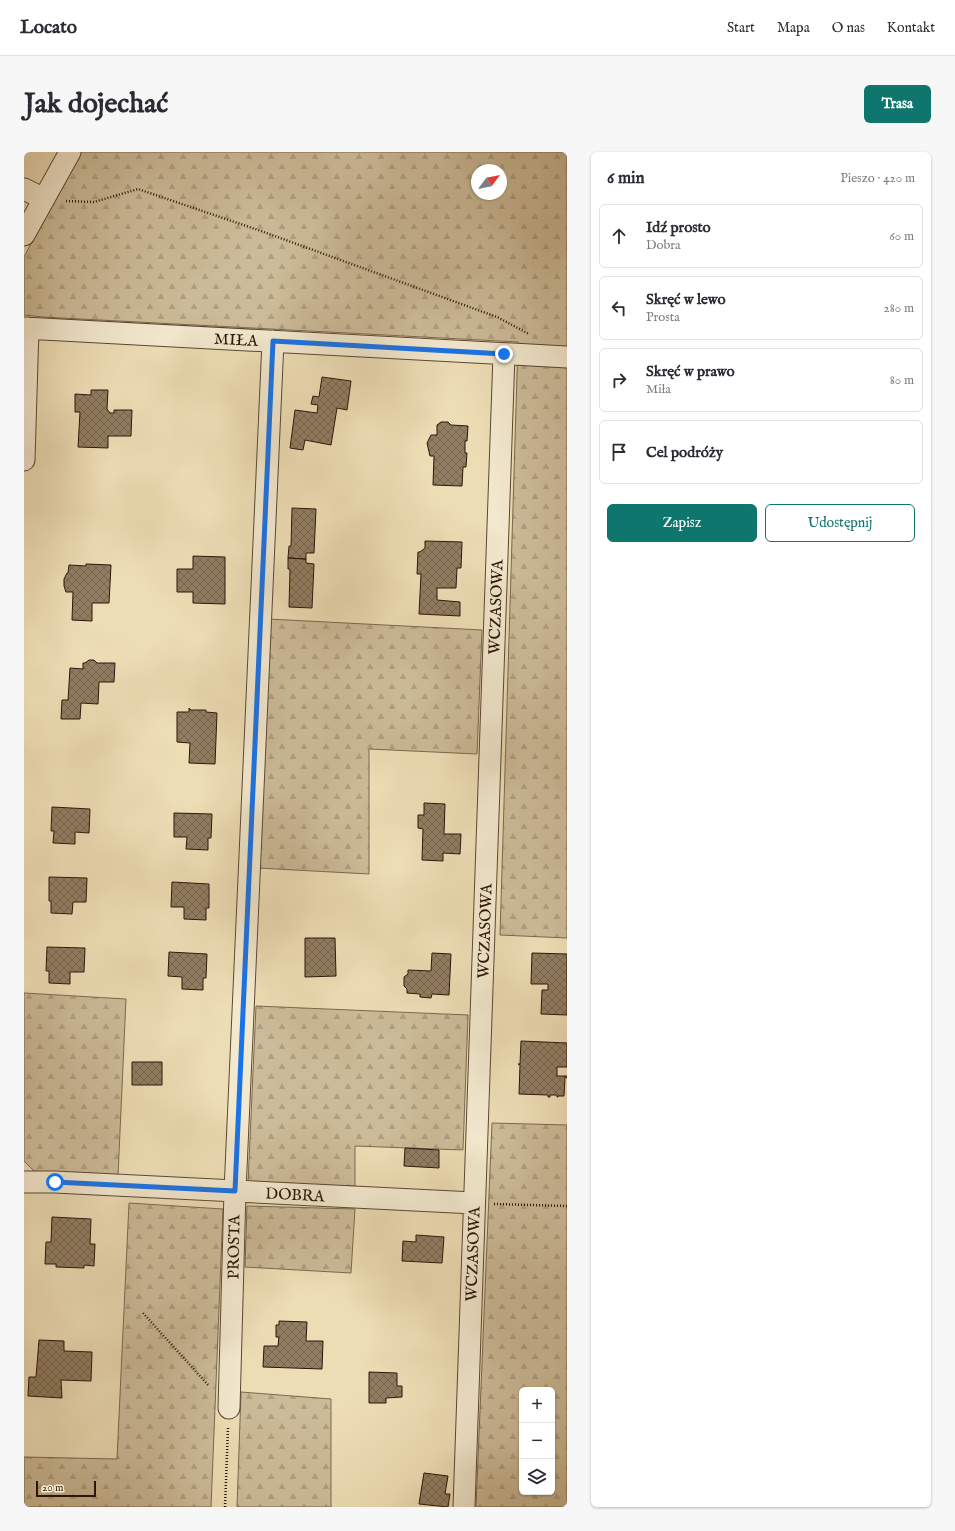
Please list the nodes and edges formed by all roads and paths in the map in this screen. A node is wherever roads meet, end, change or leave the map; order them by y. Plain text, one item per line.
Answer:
1 (70, 152) edge
2 (24, 189) edge
3 (44, 199) junction
4 (24, 235) edge
5 (26, 328) edge
6 (532, 336) dead end
7 (273, 341) junction
8 (504, 354) junction
9 (567, 357) edge
10 (24, 460) edge
11 (24, 1182) edge
12 (235, 1191) junction
13 (474, 1203) junction
14 (567, 1206) edge
15 (143, 1313) dead end
16 (229, 1408) junction
17 (225, 1507) edge
18 (464, 1507) edge

1 - 3 street
2 - 3 street
3 - 4 street
3 - 6 path
5 - 7 street, MIŁA
5 - 10 street
7 - 8 street, MIŁA
7 - 12 street, PROSTA
8 - 9 street, MIŁA
8 - 13 street, WCZASOWA
11 - 12 street, DOBRA
12 - 13 street, DOBRA
12 - 16 street, PROSTA
13 - 14 path
13 - 18 street, WCZASOWA
15 - 16 path
16 - 17 path

